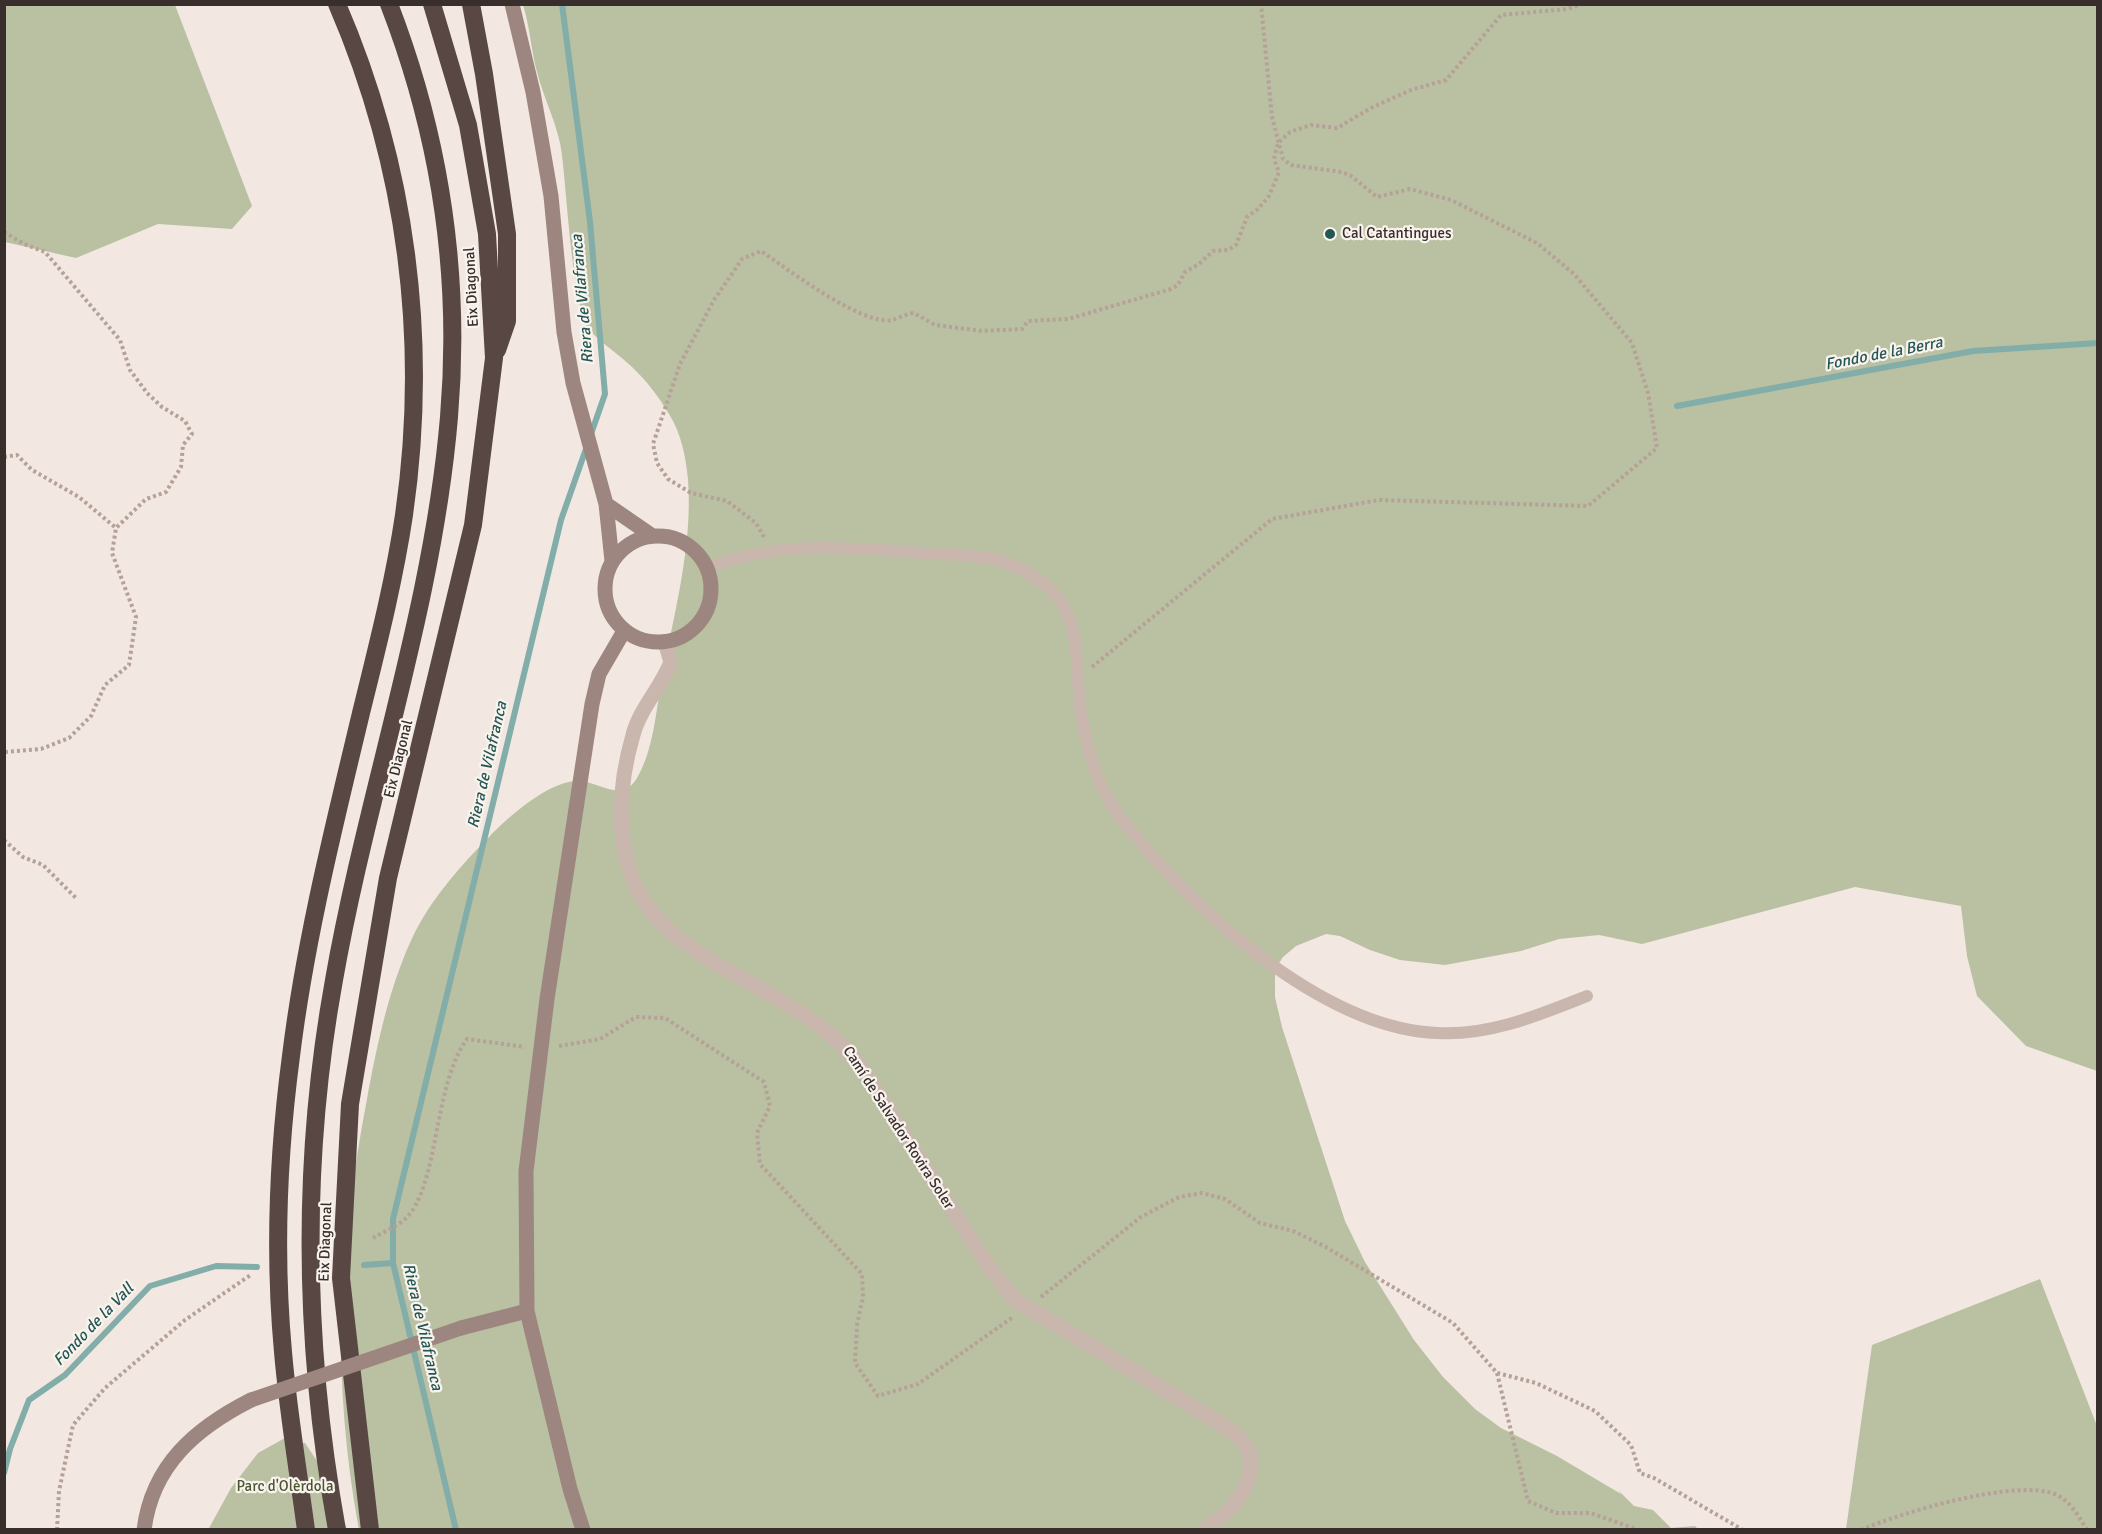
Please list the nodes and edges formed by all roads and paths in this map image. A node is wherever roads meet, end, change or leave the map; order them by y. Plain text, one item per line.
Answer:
1 (337, 4) edge
2 (389, 4) edge
3 (432, 4) edge
4 (471, 4) edge
5 (512, 4) edge
6 (1261, 4) edge
7 (1581, 4) edge
8 (1278, 143) junction
9 (4, 232) edge
10 (494, 358) junction
11 (4, 457) edge
12 (606, 504) junction
13 (116, 528) junction
14 (651, 536) junction
15 (764, 551) junction
16 (612, 561) junction
17 (708, 568) junction
18 (624, 631) junction
19 (665, 642) junction
20 (1078, 679) junction
21 (4, 752) edge
22 (4, 840) edge
23 (76, 898) dead end
24 (1587, 996) dead end
25 (541, 1049) junction
26 (374, 1238) dead end
27 (252, 1274) dead end
28 (1026, 1308) junction
29 (527, 1311) junction
30 (1497, 1373) junction
31 (57, 1530) edge
32 (144, 1530) edge
33 (306, 1530) edge
34 (337, 1530) edge
35 (370, 1530) edge
36 (583, 1530) edge
37 (1204, 1530) edge
38 (1639, 1530) edge
39 (1743, 1530) edge
40 (1861, 1530) edge
41 (2087, 1530) edge

1 - 33 highway
2 - 34 highway, Eix Diagonal
3 - 10 highway, Eix Diagonal
4 - 10 highway
5 - 12 street
6 - 8 path
7 - 8 path
8 - 15 path
8 - 20 path
9 - 13 path
10 - 35 highway, Eix Diagonal
11 - 13 path
12 - 14 street
12 - 16 street
13 - 21 path
14 - 16 street
14 - 17 street
15 - 17 lane
15 - 20 lane
16 - 18 street
17 - 19 street
18 - 19 street
18 - 25 street
19 - 28 street, Camí de Salvador Rovira Soler
20 - 24 lane
22 - 23 path
25 - 26 path
25 - 28 path
25 - 29 street
27 - 31 path
28 - 30 path
28 - 37 street, Camí de Salvador Rovira Soler
29 - 32 street, bridge
29 - 36 street
30 - 38 path
30 - 39 path
40 - 41 path

